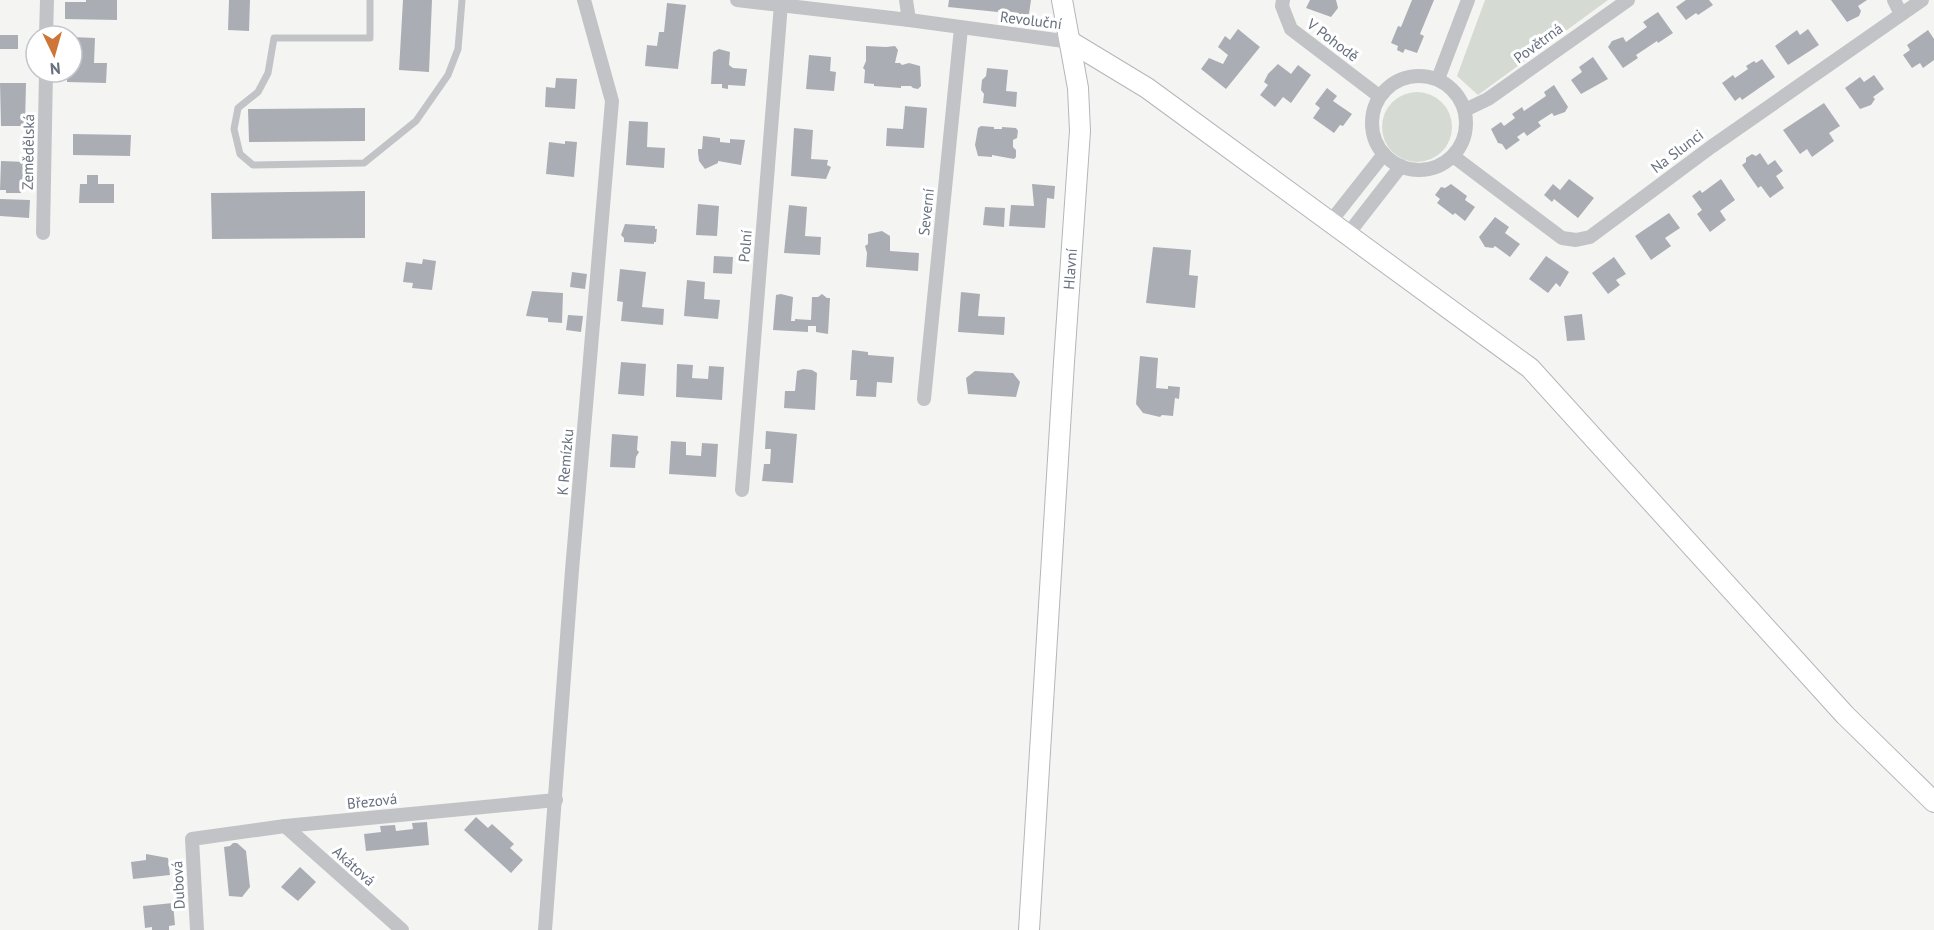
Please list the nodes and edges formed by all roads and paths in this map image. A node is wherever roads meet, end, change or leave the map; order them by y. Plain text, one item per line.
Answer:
1 (47, 0) edge
2 (370, 0) edge
3 (462, 0) edge
4 (584, 0) edge
5 (737, 0) edge
6 (906, 0) edge
7 (1062, 0) edge
8 (1283, 0) edge
9 (1468, 0) edge
10 (1628, 0) edge
11 (1894, 0) edge
12 (1922, 0) edge
13 (782, 4) junction
14 (1901, 15) junction
15 (909, 20) junction
16 (46, 24) edge
17 (961, 28) junction
18 (1071, 42) junction
19 (1438, 79) junction
20 (46, 84) edge
21 (1379, 96) junction
22 (1465, 110) junction
23 (1384, 154) junction
24 (1453, 156) junction
25 (1401, 166) junction
26 (1331, 221) junction
27 (44, 233) dead end
28 (1348, 234) junction
29 (924, 399) dead end
30 (742, 490) dead end
31 (556, 800) junction
32 (1934, 802) edge
33 (285, 826) junction
34 (192, 838) joint
35 (197, 930) edge
36 (402, 930) edge
37 (545, 930) edge
38 (1029, 930) edge

1 - 16 street
2 - 3 lane
4 - 31 street, K Remízku
5 - 13 street, Revoluční
6 - 15 street
7 - 18 street, Hlavní
8 - 21 street, V Pohodě
9 - 19 street
10 - 22 street, Povětrná
11 - 14 street
12 - 14 street, Na Slunci
13 - 15 street, Revoluční
13 - 30 street, Polní
14 - 24 street, Na Slunci
15 - 17 street, Revoluční
17 - 18 street, Revoluční
17 - 29 street, Severní
18 - 26 street
18 - 38 street, Hlavní
19 - 21 street
19 - 22 street
20 - 27 street, Zemědělská
21 - 23 street
22 - 24 street
23 - 25 street
23 - 26 street
24 - 25 street
25 - 28 street
26 - 28 street
28 - 32 street
31 - 33 street, Březová
31 - 37 street, K Remízku
33 - 34 street, Březová
33 - 36 street, Akátová
34 - 35 street, Dubová

